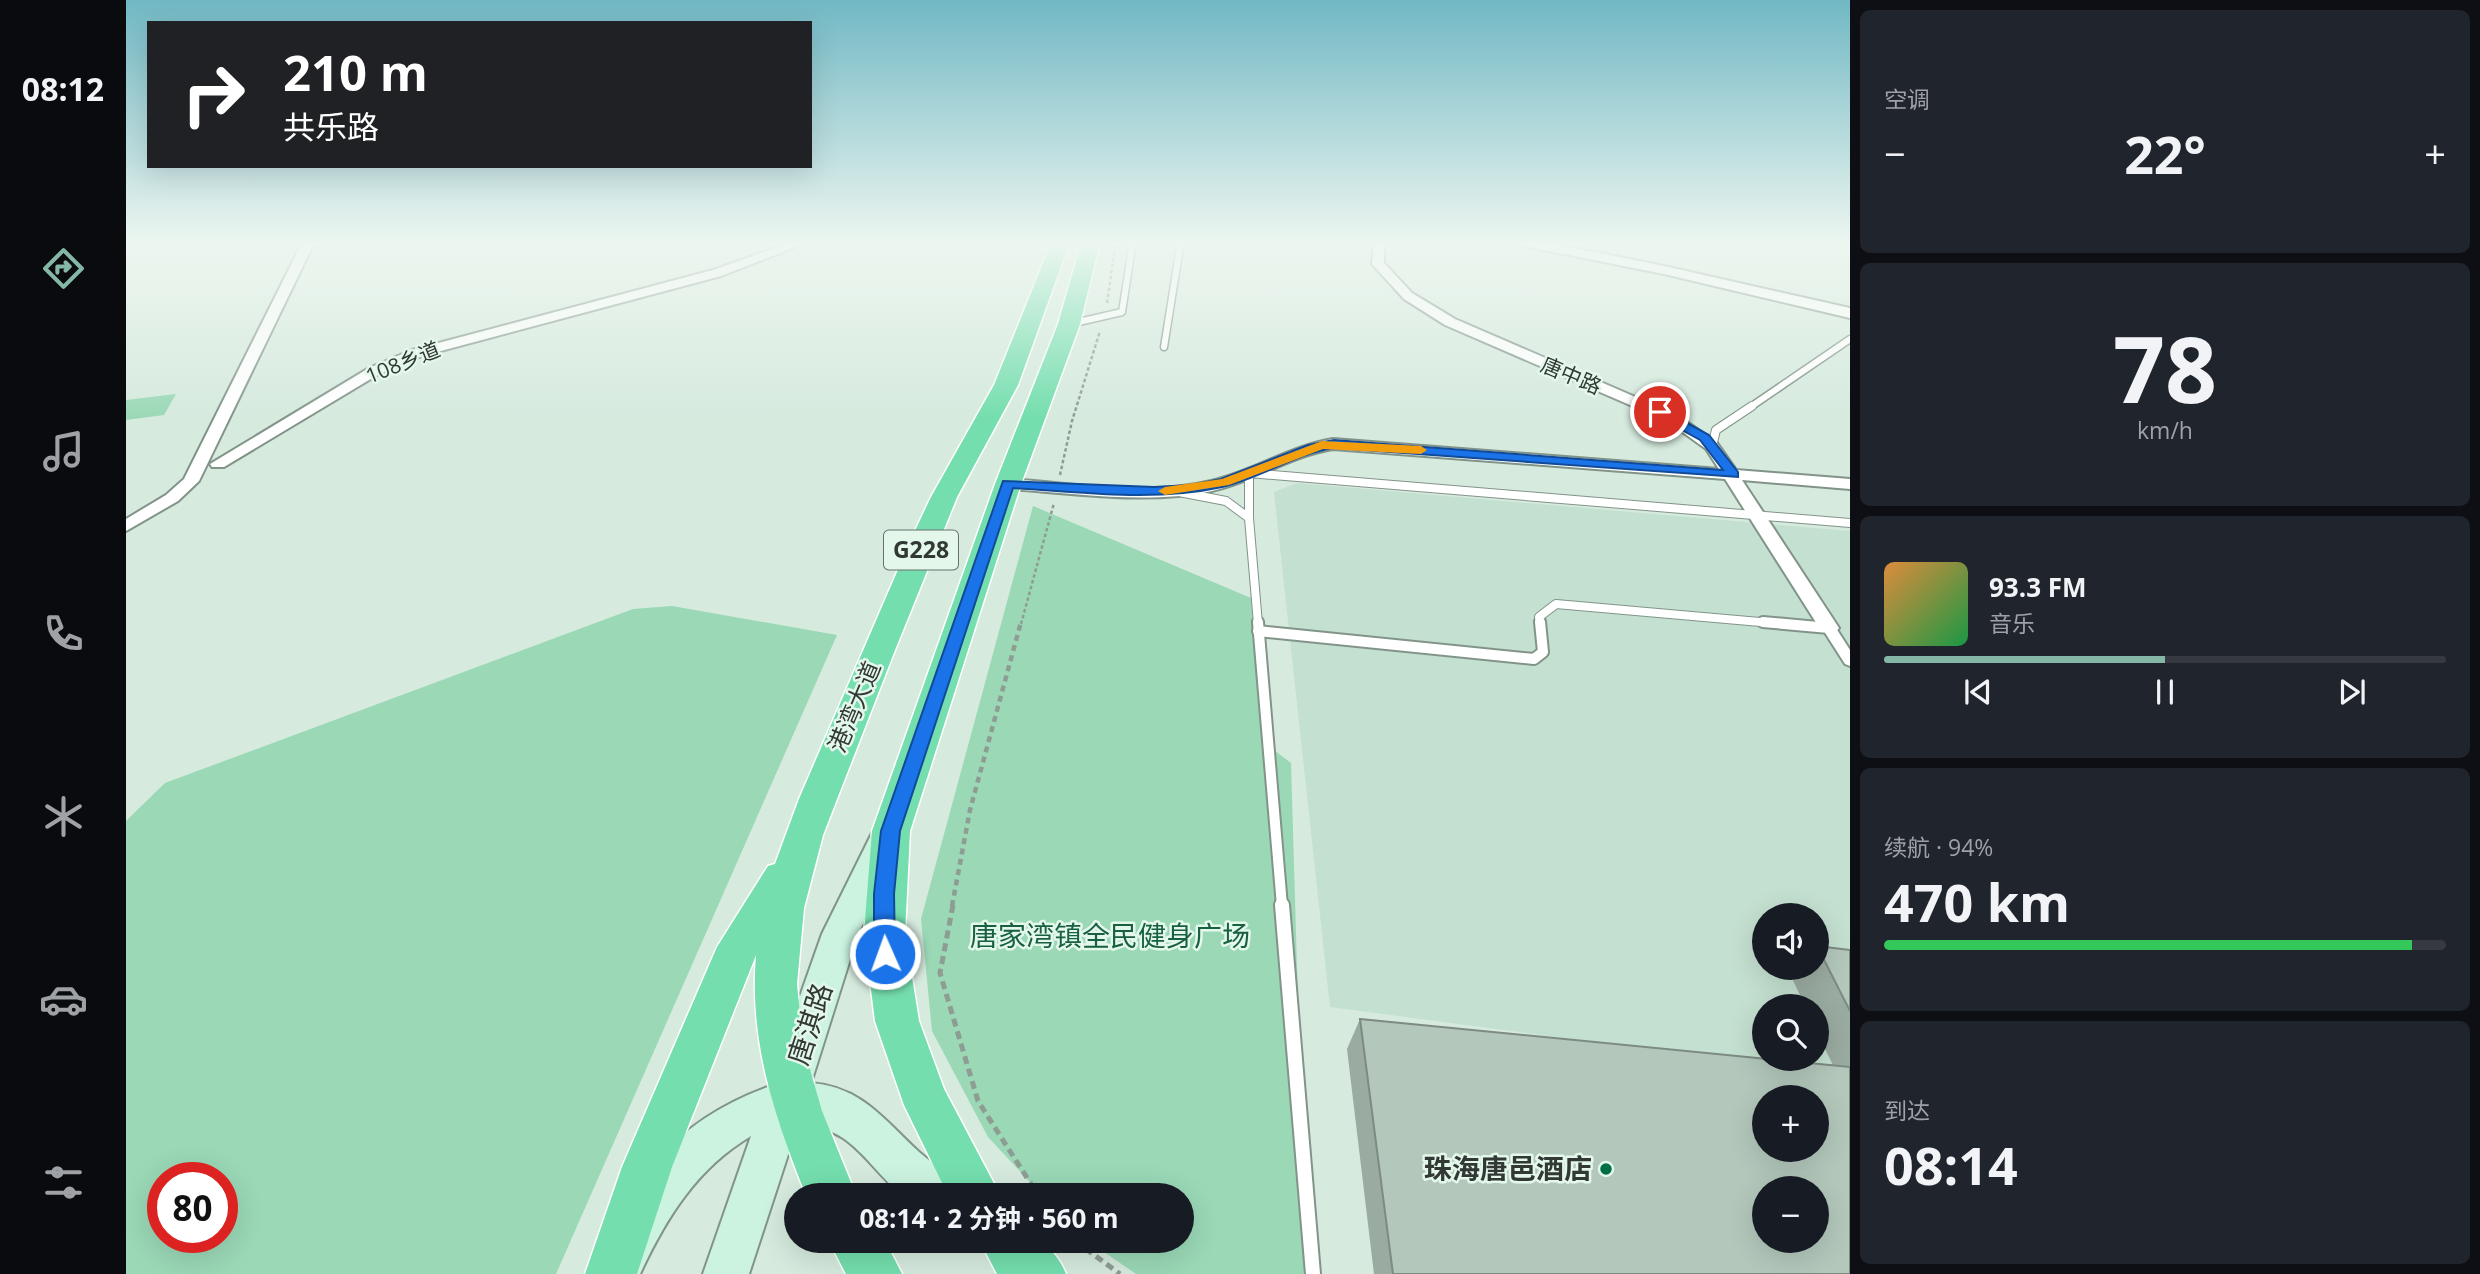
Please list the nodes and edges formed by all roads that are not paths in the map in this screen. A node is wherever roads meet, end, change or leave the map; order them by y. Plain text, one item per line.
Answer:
1 (280, 300) edge
2 (614, 300) edge
3 (1038, 300) edge
4 (1075, 300) edge
5 (1124, 300) edge
6 (1170, 300) edge
7 (1415, 300) edge
8 (1796, 300) edge
9 (1850, 313) edge
10 (1069, 324) junction
11 (1850, 340) edge
12 (1164, 347) dead end
13 (1712, 446) junction
14 (1289, 457) junction
15 (218, 464) dead end
16 (1249, 473) junction
17 (1733, 474) junction
18 (1302, 475) junction
19 (1008, 484) junction
20 (1850, 484) edge
21 (1173, 491) junction
22 (1756, 515) junction
23 (1249, 517) junction
24 (1850, 523) edge
25 (126, 526) edge
26 (1829, 628) junction
27 (1258, 631) junction
28 (1850, 661) edge
29 (891, 831) junction
30 (792, 866) junction
31 (790, 1096) junction
32 (826, 1183) edge
33 (924, 1183) edge
34 (969, 1183) edge
35 (863, 1253) edge
36 (613, 1274) edge
37 (726, 1274) edge
38 (876, 1274) edge
39 (1313, 1274) edge

1 - 25 street
2 - 15 street, 108乡道
3 - 30 highway, 港湾大道 / G228
4 - 10 highway, G228
5 - 10 lane
6 - 12 lane
7 - 13 street, 唐中路
8 - 9 street
10 - 19 highway, G228
11 - 13 lane
13 - 17 street, 唐中路
14 - 16 street
14 - 17 street
14 - 18 lane
16 - 18 lane
16 - 21 street
16 - 23 lane
17 - 20 street
17 - 22 street, 唐中路
18 - 22 lane
19 - 21 street
19 - 29 highway, G228
21 - 23 lane
22 - 24 lane
22 - 26 street, 唐中路
23 - 27 lane
26 - 27 lane
26 - 28 street
27 - 39 lane
29 - 31 main road, 唐淇路
29 - 34 highway, G228
30 - 31 highway, 港湾大道 / G228
30 - 36 highway
31 - 32 highway, 港湾大道 / G228
31 - 33 main road, 唐淇路
31 - 36 main road, 唐淇路
31 - 37 main road, 唐淇路
35 - 38 highway

